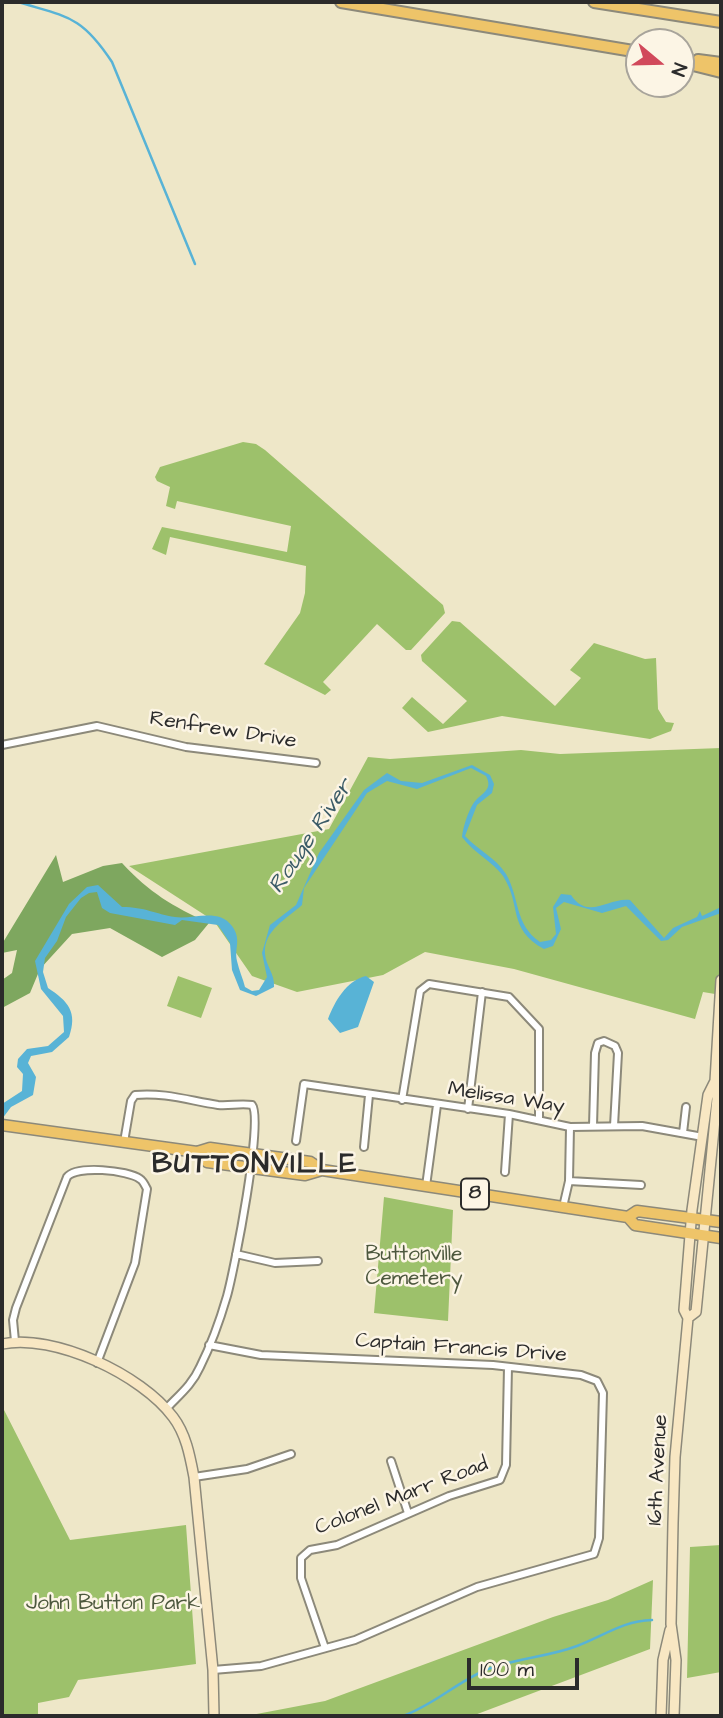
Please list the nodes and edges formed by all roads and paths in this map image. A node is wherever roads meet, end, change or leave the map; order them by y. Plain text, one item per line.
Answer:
1 (341, 2) edge
2 (594, 2) edge
3 (721, 16) edge
4 (701, 18) junction
5 (721, 22) edge
6 (625, 50) edge
7 (695, 61) edge
8 (721, 63) edge
9 (695, 64) edge
10 (721, 72) edge
11 (2, 745) edge
12 (316, 763) dead end
13 (721, 980) edge
14 (482, 992) junction
15 (715, 1081) junction
16 (369, 1095) junction
17 (402, 1100) junction
18 (437, 1105) junction
19 (687, 1107) dead end
20 (468, 1109) junction
21 (509, 1114) junction
22 (539, 1120) junction
23 (6, 1126) edge
24 (593, 1126) junction
25 (614, 1126) junction
26 (570, 1127) junction
27 (683, 1133) junction
28 (703, 1137) junction
29 (296, 1141) dead end
30 (124, 1142) junction
31 (363, 1147) dead end
32 (197, 1152) junction
33 (252, 1155) junction
34 (250, 1167) junction
35 (322, 1170) junction
36 (505, 1172) dead end
37 (569, 1181) junction
38 (641, 1185) dead end
39 (426, 1186) junction
40 (563, 1207) junction
41 (628, 1217) junction
42 (691, 1217) junction
43 (705, 1219) junction
44 (721, 1222) edge
45 (691, 1233) junction
46 (704, 1234) junction
47 (721, 1238) edge
48 (236, 1254) junction
49 (318, 1261) dead end
50 (688, 1318) junction
51 (15, 1341) junction
52 (2, 1344) edge
53 (209, 1345) junction
54 (97, 1363) junction
55 (508, 1367) junction
56 (166, 1409) junction
57 (291, 1454) dead end
58 (391, 1461) dead end
59 (194, 1477) junction
60 (408, 1513) junction
61 (671, 1624) junction
62 (325, 1648) junction
63 (213, 1670) junction
64 (214, 1716) edge
65 (661, 1716) edge
66 (674, 1716) edge

1 - 6 highway
2 - 4 highway
3 - 4 highway
4 - 5 highway
7 - 8 highway
9 - 10 highway
11 - 12 street, Renfrew Drive
13 - 15 main road, 16th Avenue
14 - 17 street
14 - 20 street
14 - 22 street
15 - 28 main road, 16th Avenue
15 - 43 main road, 16th Avenue
16 - 17 street, Melissa Way
16 - 29 street, Melissa Way
16 - 31 street
17 - 18 street, Melissa Way
18 - 20 street, Melissa Way
18 - 39 street
19 - 27 street
20 - 21 street, Melissa Way
21 - 22 street, Melissa Way
21 - 36 street
22 - 26 street, Melissa Way
23 - 30 main road, 8
24 - 25 street, Melissa Way
24 - 25 street
24 - 26 street, Melissa Way
25 - 27 street, Melissa Way
26 - 37 street
27 - 28 street, Melissa Way
28 - 42 main road, 16th Avenue
30 - 32 main road, 8
30 - 33 street
32 - 33 main road, 8
32 - 34 main road, 8
33 - 34 street
33 - 35 main road, 8
34 - 35 main road, 8
34 - 48 street
35 - 39 main road, 8
37 - 38 street
37 - 40 street
39 - 40 main road, 8
40 - 41 main road, 8
41 - 42 main road, 8
41 - 45 main road, 8
42 - 43 main road, 8
42 - 45 main road, 16th Avenue
43 - 44 main road, 8
43 - 46 main road, 16th Avenue
45 - 46 main road, 8
45 - 50 main road, 16th Avenue
46 - 47 main road, 8
46 - 50 main road, 16th Avenue
48 - 49 street
48 - 53 street
50 - 61 main road, 16th Avenue
51 - 52 main road
51 - 54 main road
51 - 54 street
53 - 55 street, Captain Francis Drive
53 - 56 street
54 - 56 main road
55 - 60 street, Colonel Marr Road
55 - 62 street, Captain Francis Drive
56 - 59 main road
57 - 59 street
58 - 60 street
59 - 63 main road
60 - 62 street, Colonel Marr Road
61 - 65 main road, 16th Avenue
61 - 66 main road, 16th Avenue
62 - 63 street, Captain Francis Drive
63 - 64 main road

